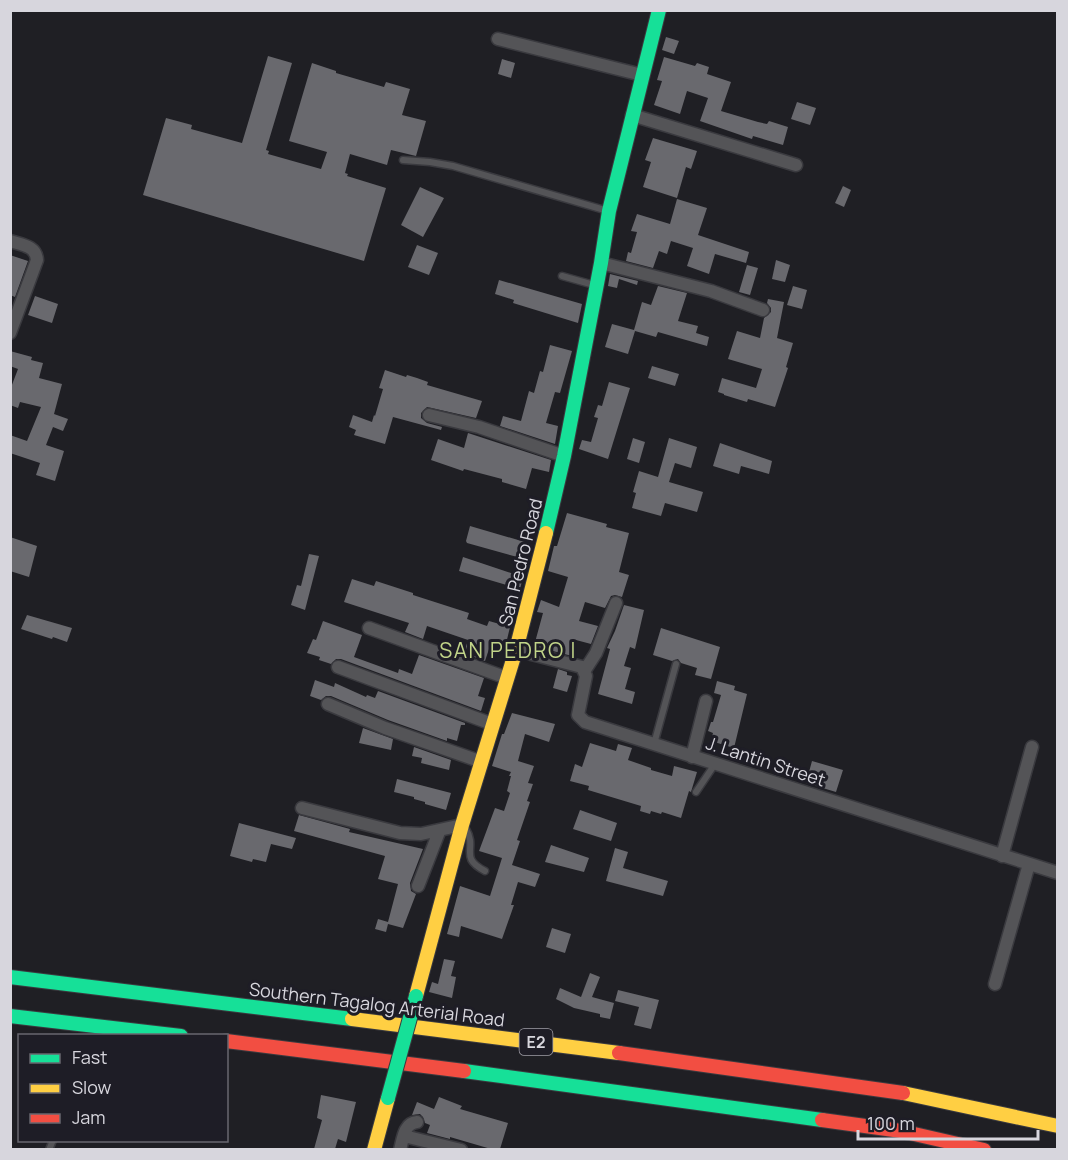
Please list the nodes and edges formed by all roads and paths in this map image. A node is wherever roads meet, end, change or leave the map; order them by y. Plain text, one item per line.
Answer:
1 (659, 10) edge
2 (498, 39) dead end
3 (642, 75) junction
4 (632, 115) junction
5 (403, 160) dead end
6 (796, 165) dead end
7 (609, 211) junction
8 (10, 241) edge
9 (602, 263) junction
10 (562, 276) dead end
11 (597, 285) junction
12 (763, 310) dead end
13 (10, 333) edge
14 (429, 415) dead end
15 (564, 456) junction
16 (616, 603) dead end
17 (369, 628) dead end
18 (516, 650) junction
19 (676, 664) dead end
20 (338, 667) dead end
21 (585, 670) junction
22 (507, 678) junction
23 (706, 701) dead end
24 (327, 704) dead end
25 (492, 724) junction
26 (654, 744) junction
27 (1032, 747) dead end
28 (692, 757) junction
29 (482, 762) junction
30 (715, 764) junction
31 (696, 792) dead end
32 (302, 808) dead end
33 (462, 825) junction
34 (439, 832) junction
35 (1002, 856) junction
36 (1029, 864) junction
37 (485, 871) dead end
38 (1058, 873) edge
39 (418, 886) dead end
40 (10, 977) edge
41 (994, 984) dead end
42 (10, 1016) edge
43 (172, 1034) edge
44 (228, 1041) edge
45 (417, 1122) dead end
46 (1058, 1126) edge
47 (404, 1136) junction
48 (374, 1149) edge
49 (400, 1149) edge
50 (461, 1149) edge
51 (984, 1149) edge

1 - 3 main road, San Pedro Road
2 - 3 street
3 - 4 main road, San Pedro Road
4 - 6 street
4 - 7 main road, San Pedro Road
5 - 7 lane
7 - 9 main road, San Pedro Road
8 - 13 street
9 - 11 main road, San Pedro Road
9 - 12 street
10 - 11 lane
11 - 15 main road, San Pedro Road
14 - 15 street
15 - 18 main road, San Pedro Road
16 - 21 street
17 - 22 street
18 - 21 street
18 - 22 main road, San Pedro Road
19 - 26 lane
20 - 25 street
21 - 26 street, J. Lantin Street
22 - 25 main road, San Pedro Road
23 - 28 street
24 - 29 street
25 - 29 main road, San Pedro Road
26 - 28 street, J. Lantin Street
27 - 35 street
28 - 30 street, J. Lantin Street
29 - 33 main road, San Pedro Road
30 - 31 lane
30 - 35 street, J. Lantin Street
32 - 34 street
33 - 34 street
33 - 37 lane
33 - 48 main road, San Pedro Road, bridge
34 - 39 street
35 - 36 street, J. Lantin Street
36 - 38 street, J. Lantin Street
36 - 41 street
40 - 46 main road, Southern Tagalog Arterial Road / E2
42 - 43 main road
44 - 51 main road, E2
45 - 47 street
47 - 49 street
47 - 50 street

